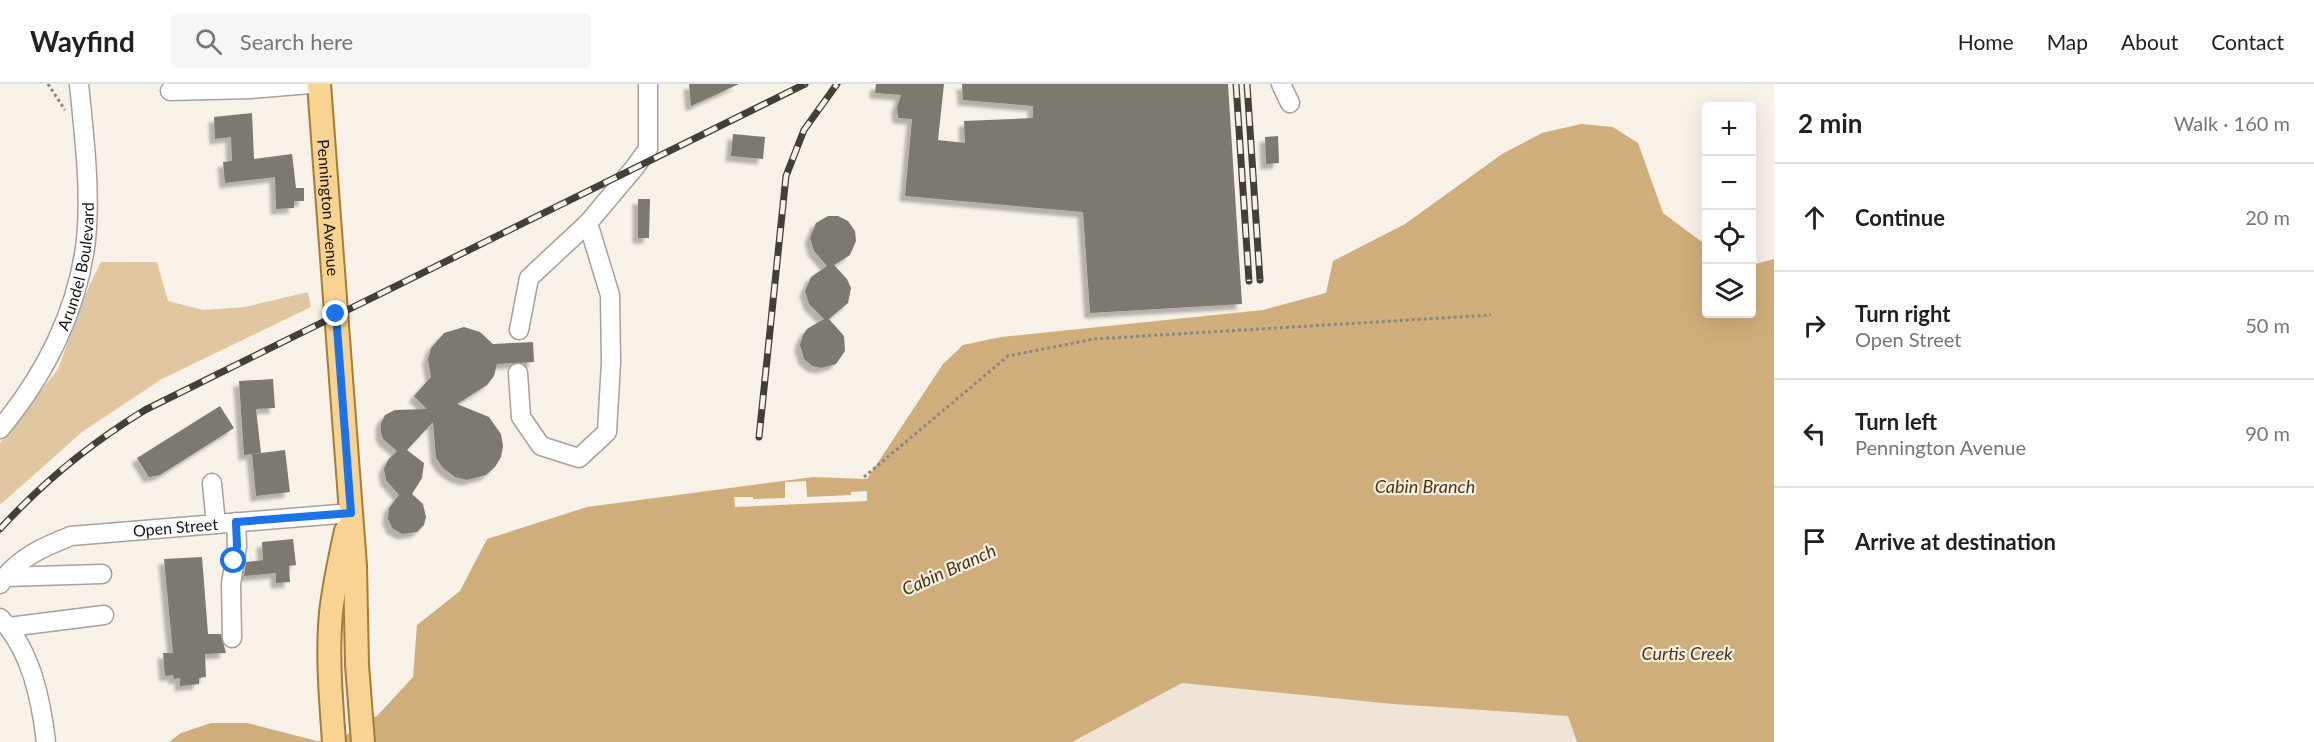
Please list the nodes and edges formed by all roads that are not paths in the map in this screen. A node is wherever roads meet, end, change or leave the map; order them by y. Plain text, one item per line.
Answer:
1 (79, 84) edge
2 (310, 84) edge
3 (319, 84) edge
4 (648, 84) edge
5 (1281, 84) edge
6 (270, 86) edge
7 (170, 91) dead end
8 (1290, 103) dead end
9 (588, 223) junction
10 (519, 330) dead end
11 (518, 373) dead end
12 (0, 429) edge
13 (212, 483) dead end
14 (351, 513) junction
15 (236, 522) junction
16 (216, 524) junction
17 (102, 574) dead end
18 (2, 581) edge
19 (104, 615) dead end
20 (4, 623) edge
21 (232, 638) dead end
22 (46, 742) edge
23 (334, 742) edge
24 (363, 742) edge

1 - 12 street, Arundel Boulevard
2 - 6 street
3 - 14 main road, Pennington Avenue
4 - 9 street
5 - 8 street
6 - 7 street
9 - 10 street
9 - 11 street
13 - 16 street
14 - 15 street, Open Street
14 - 23 main road, Pennington Avenue
14 - 24 main road, Pennington Avenue
15 - 16 street, Open Street
15 - 21 street
16 - 18 street, Open Street
17 - 18 street
19 - 20 street
20 - 22 street

